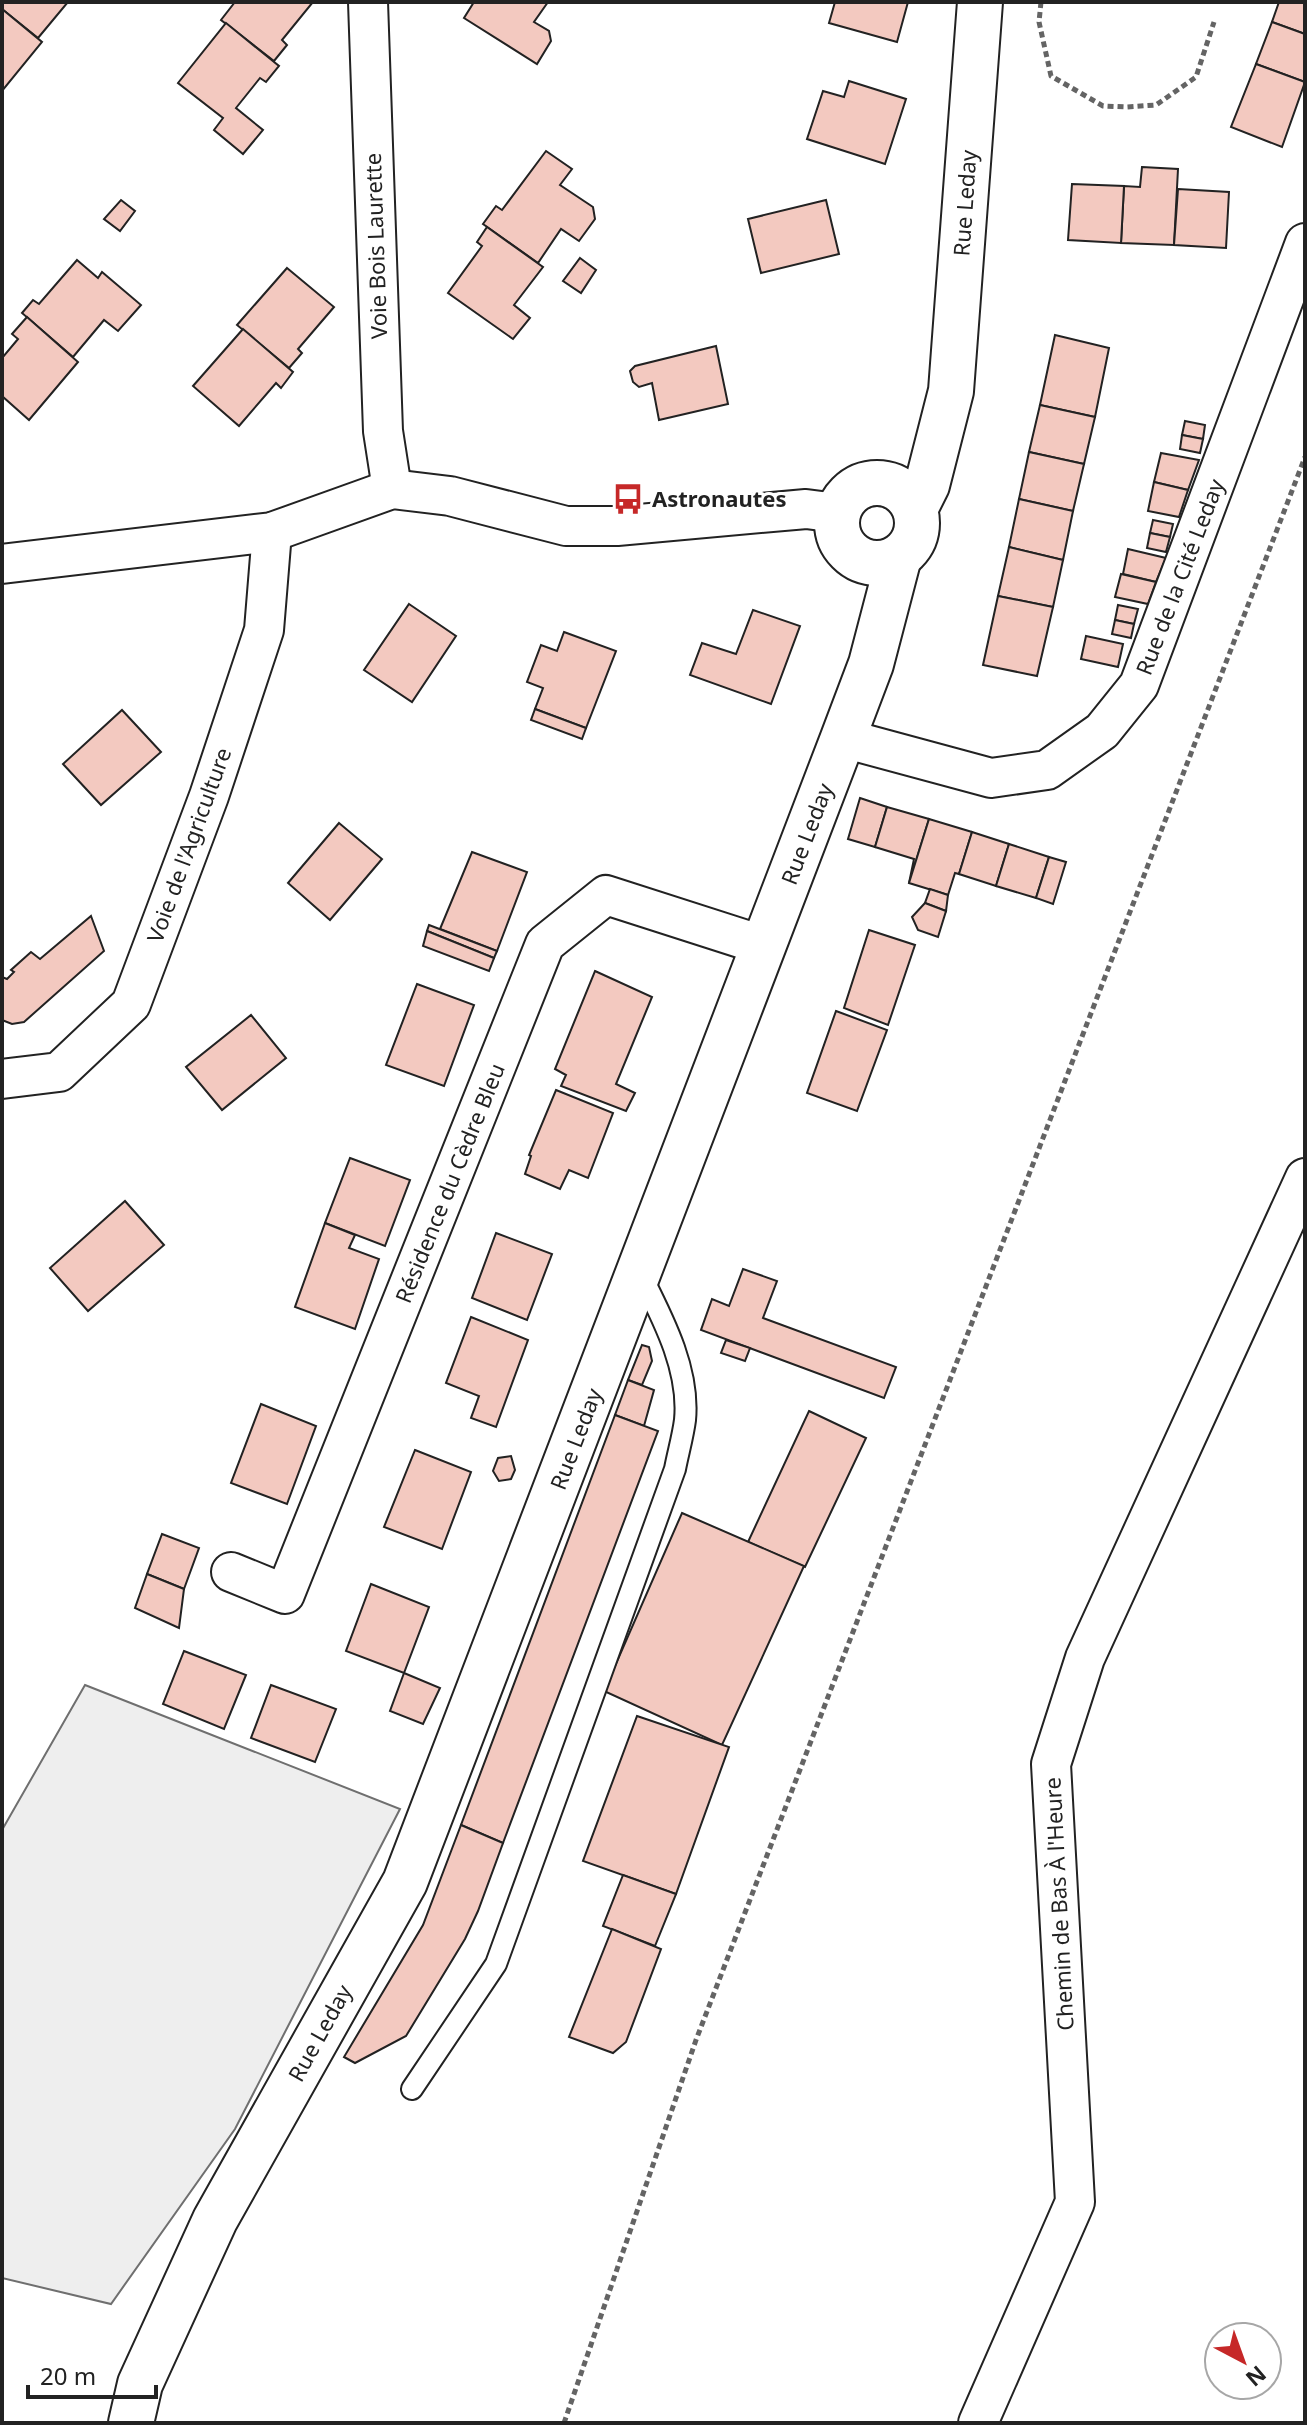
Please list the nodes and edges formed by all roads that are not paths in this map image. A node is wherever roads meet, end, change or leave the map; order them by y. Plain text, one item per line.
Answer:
1 (368, 2) edge
2 (980, 2) edge
3 (1305, 243) edge
4 (392, 489) junction
5 (904, 497) junction
6 (837, 513) junction
7 (272, 532) junction
8 (880, 559) junction
9 (2, 564) edge
10 (843, 738) junction
11 (765, 946) junction
12 (2, 1079) edge
13 (1305, 1178) edge
14 (640, 1273) junction
15 (231, 1572) dead end
16 (412, 2089) dead end
17 (131, 2423) edge
18 (978, 2423) edge

1 - 4 street, Voie Bois Laurette
2 - 5 main road, Rue Leday
3 - 10 street, Rue de la Cité Leday
4 - 6 street
4 - 7 street
5 - 6 main road
5 - 8 main road
6 - 8 main road
7 - 9 street
7 - 12 street, Voie de l'Agriculture
8 - 10 main road, Rue Leday
10 - 11 main road, Rue Leday
11 - 14 main road, Rue Leday
11 - 15 street, Résidence du Cèdre Bleu
13 - 18 street, Chemin de Bas À l'Heure
14 - 16 lane
14 - 17 main road, Rue Leday

